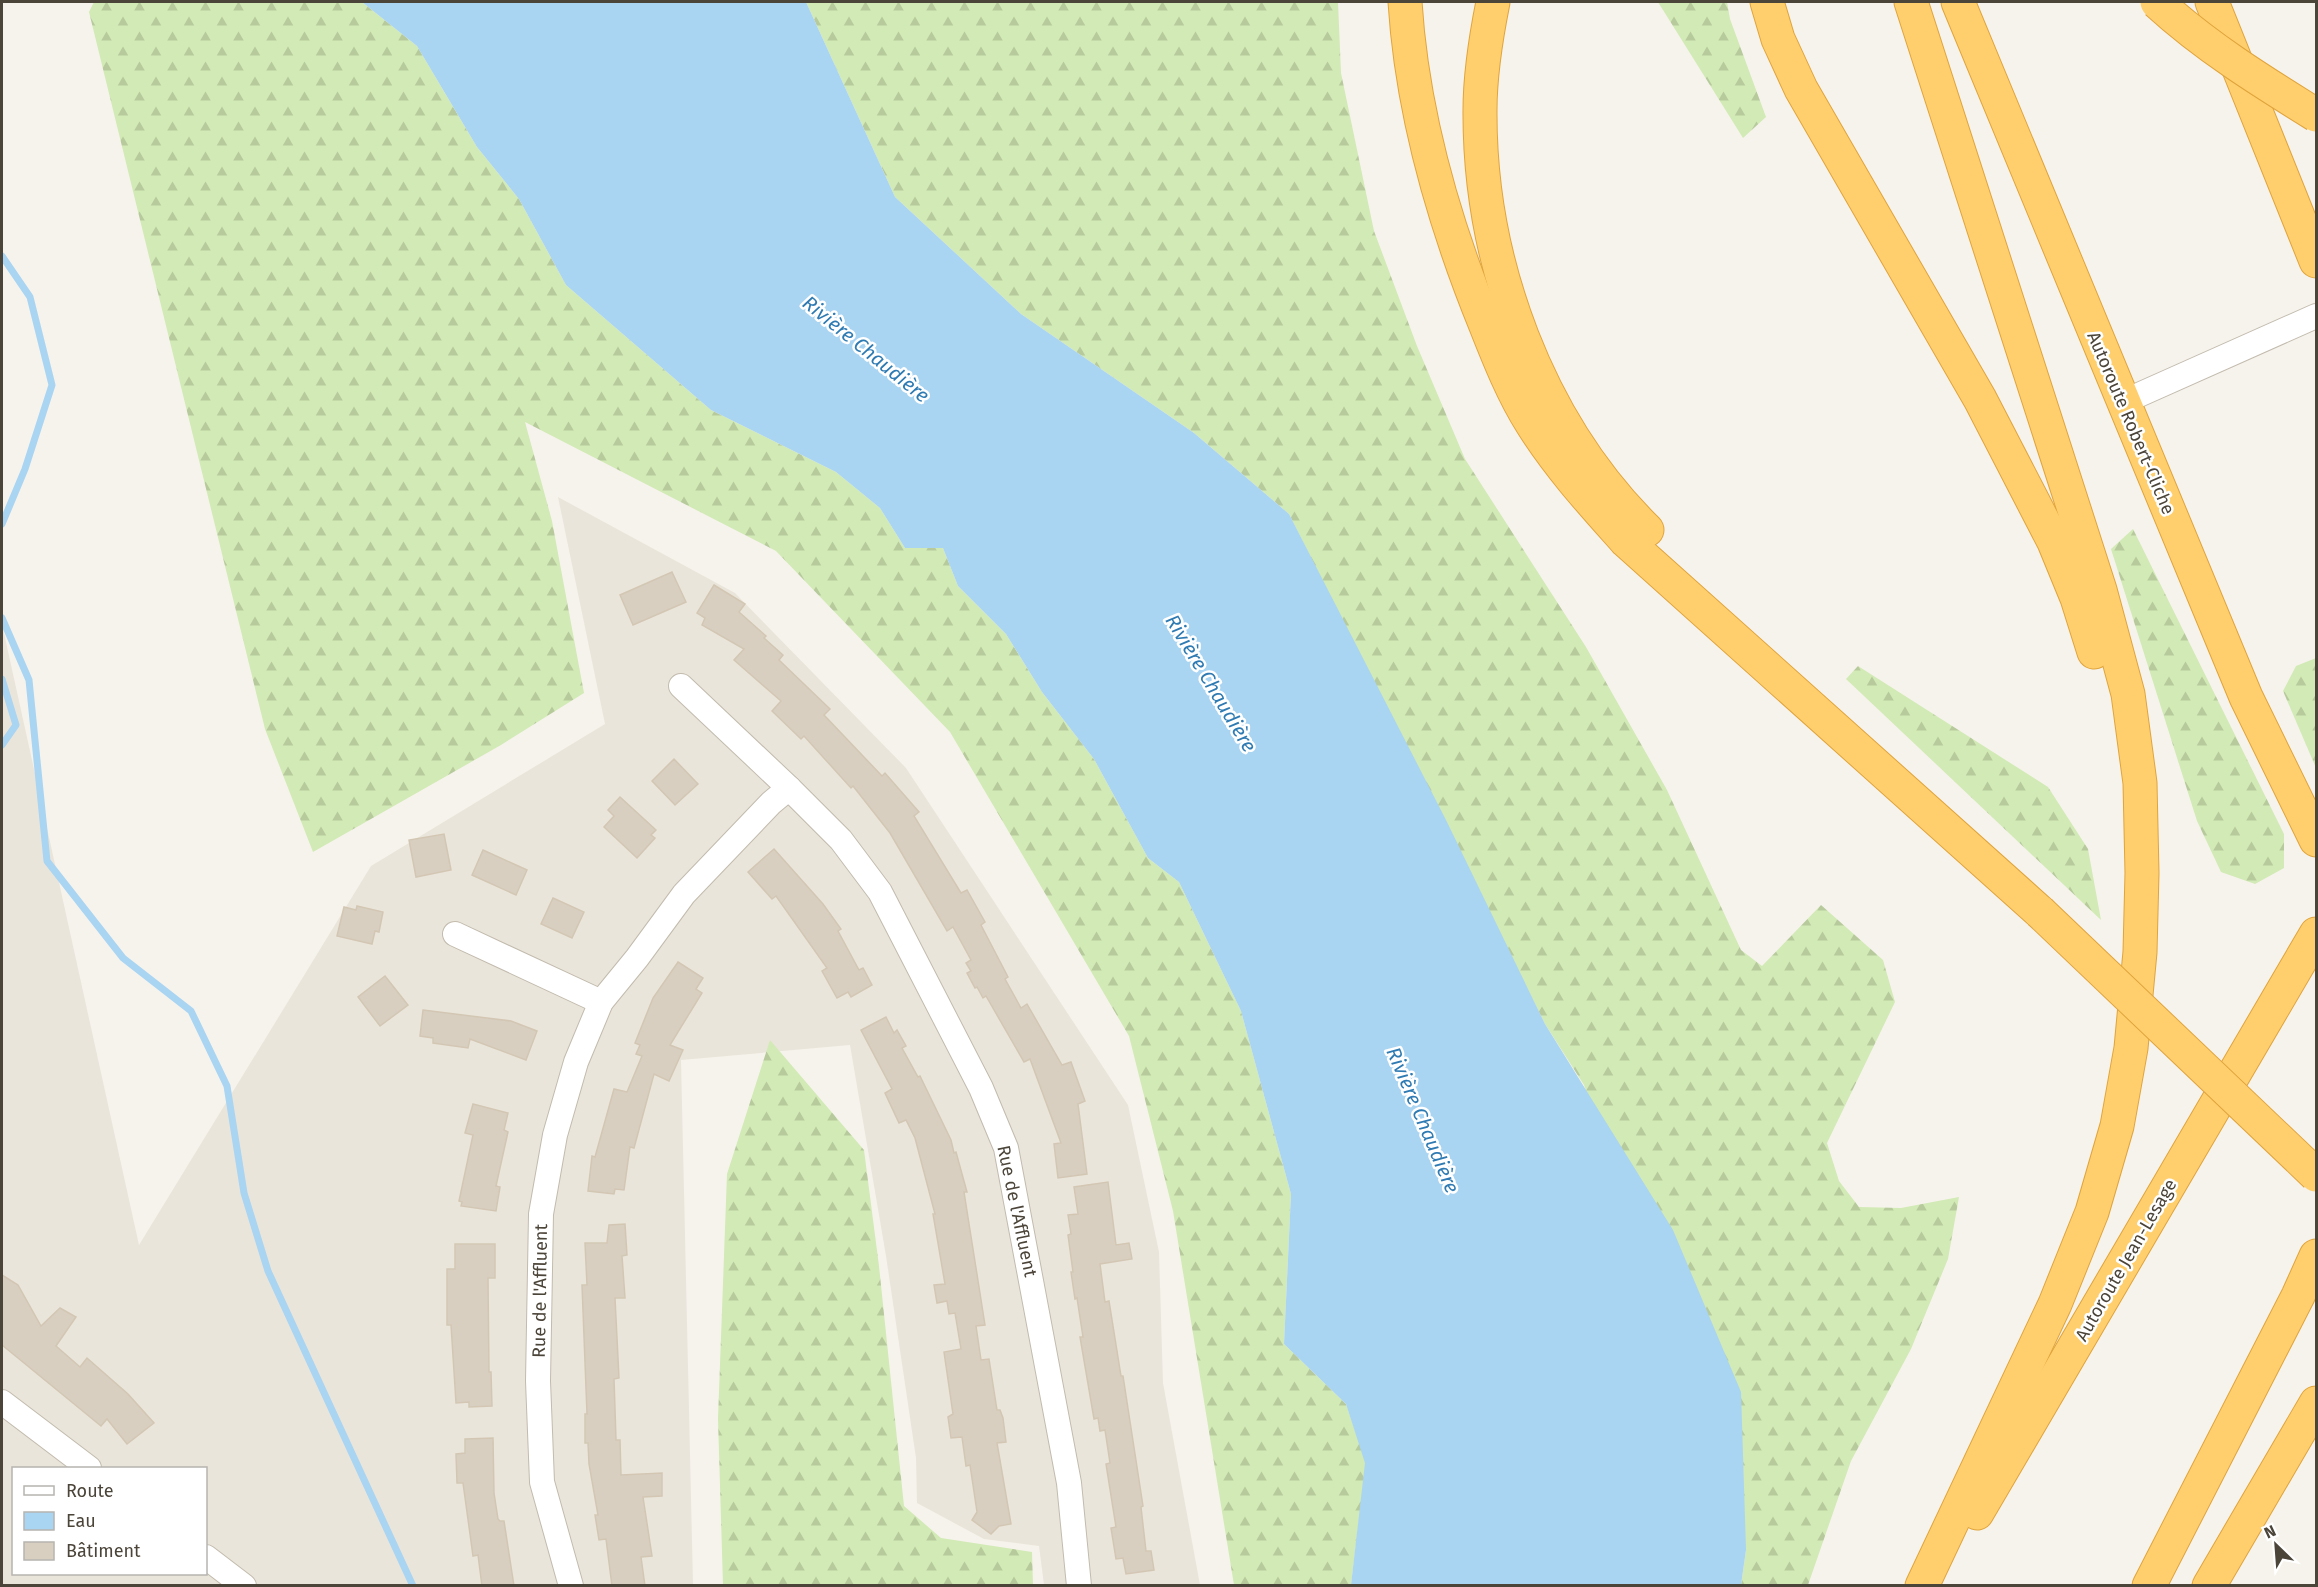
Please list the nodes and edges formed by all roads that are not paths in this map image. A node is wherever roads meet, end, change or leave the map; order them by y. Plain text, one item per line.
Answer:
1 (1405, 2) edge
2 (1493, 2) edge
3 (1767, 2) edge
4 (1911, 2) edge
5 (1958, 2) edge
6 (2157, 2) edge
7 (2212, 2) edge
8 (2316, 115) edge
9 (2316, 261) edge
10 (2316, 316) edge
11 (2123, 402) junction
12 (681, 686) dead end
13 (789, 788) junction
14 (2316, 840) edge
15 (1976, 853) junction
16 (2142, 873) junction
17 (455, 934) dead end
18 (2316, 934) edge
19 (601, 1002) junction
20 (2316, 1175) edge
21 (2316, 1256) edge
22 (2, 1402) edge
23 (2316, 1403) edge
24 (88, 1467) edge
25 (207, 1558) edge
26 (244, 1586) edge
27 (571, 1586) edge
28 (1079, 1586) edge
29 (1922, 1586) edge
30 (1935, 1586) edge
31 (2148, 1586) edge
32 (2209, 1586) edge

1 - 15 highway
2 - 15 highway
3 - 16 highway
4 - 16 highway
5 - 11 highway, Autoroute Robert-Cliche
6 - 8 highway, bridge
7 - 9 highway
10 - 11 street
11 - 14 highway, Autoroute Robert-Cliche
12 - 13 street, Rue de l'Affluent
13 - 19 street, Rue de l'Affluent
13 - 28 street, Rue de l'Affluent
15 - 20 highway, bridge
16 - 29 highway
17 - 19 street
18 - 30 highway, Autoroute Jean-Lesage
19 - 27 street, Rue de l'Affluent
21 - 31 highway
22 - 24 street
23 - 32 highway
25 - 26 street

